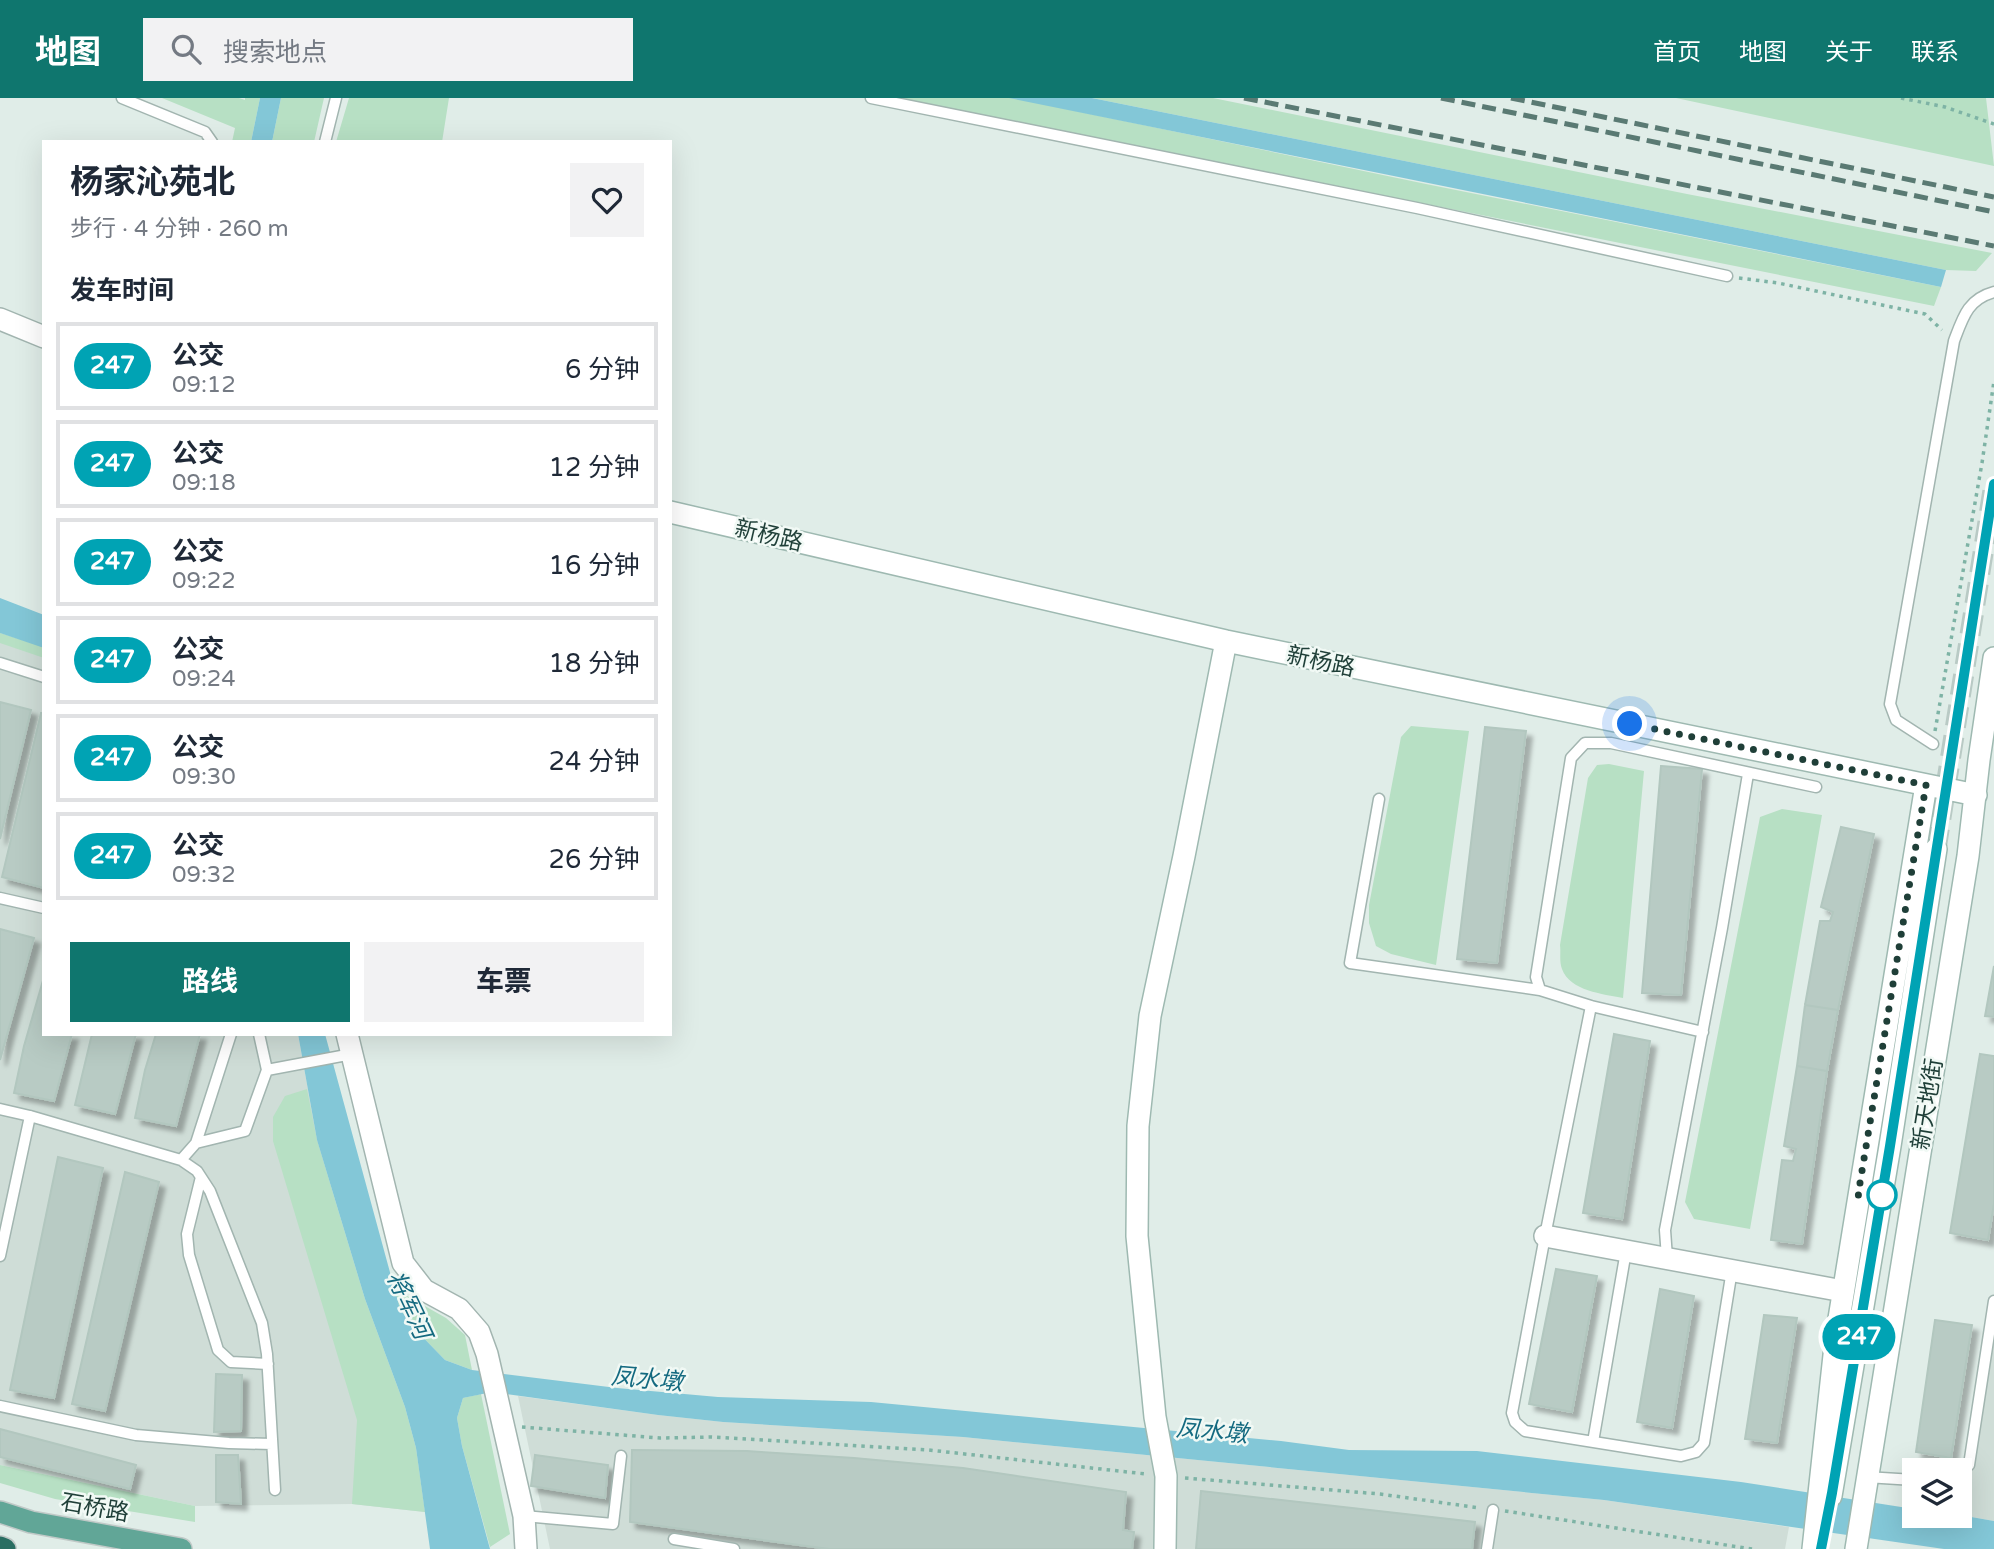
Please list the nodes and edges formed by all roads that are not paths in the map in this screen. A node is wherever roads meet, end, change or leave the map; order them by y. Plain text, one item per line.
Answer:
1 (122, 98) edge
2 (336, 98) edge
3 (871, 98) edge
4 (211, 140) edge
5 (326, 140) edge
6 (1727, 276) road end
7 (1994, 292) edge
8 (0, 320) edge
9 (42, 336) edge
10 (672, 512) edge
11 (1226, 641) junction
12 (1994, 658) edge
13 (0, 663) edge
14 (42, 676) edge
15 (1933, 744) road end
16 (1748, 774) junction
17 (1926, 785) junction
18 (1816, 787) dead end
19 (1976, 796) junction
20 (1379, 799) dead end
21 (1936, 849) tunnel mouth
22 (0, 898) edge
23 (42, 908) edge
24 (1540, 990) junction
25 (1591, 1006) junction
26 (1703, 1032) junction
27 (230, 1036) edge
28 (259, 1036) edge
29 (349, 1044) edge
30 (267, 1070) junction
31 (0, 1109) edge
32 (30, 1116) junction
33 (196, 1143) junction
34 (181, 1160) junction
35 (201, 1177) junction
36 (1545, 1236) junction
37 (1626, 1251) junction
38 (0, 1256) edge
39 (1667, 1258) junction
40 (1732, 1270) junction
41 (1843, 1291) junction
42 (1994, 1301) edge
43 (268, 1364) junction
44 (0, 1406) edge
45 (1593, 1442) junction
46 (272, 1444) junction
47 (621, 1456) dead end
48 (1970, 1458) edge
49 (1902, 1480) edge
50 (1866, 1482) junction
51 (275, 1490) dead end
52 (1826, 1490) junction
53 (1493, 1510) road end
54 (0, 1512) edge
55 (524, 1516) junction
56 (674, 1539) dead end
57 (1818, 1541) edge
58 (0, 1547) edge
59 (5, 1549) edge
60 (181, 1549) edge
61 (526, 1549) edge
62 (734, 1549) edge
63 (1165, 1549) edge
64 (1487, 1549) edge
65 (1856, 1549) edge

1 - 4 lane
2 - 5 lane
3 - 6 lane
7 - 15 lane
8 - 9 street
10 - 11 street, 新杨路
11 - 17 street, 新杨路
11 - 63 street
12 - 19 street, 新天地街
13 - 14 lane
16 - 18 lane
16 - 24 lane
16 - 26 lane
17 - 19 street, 新杨路
17 - 41 street
19 - 50 street, 新天地街
20 - 24 lane
21 - 52 street, 新天地街
22 - 23 lane
24 - 25 lane
25 - 26 lane
25 - 36 lane
26 - 39 lane
27 - 33 lane
28 - 30 lane
29 - 30 lane
29 - 55 street
30 - 33 lane
31 - 32 lane
32 - 34 lane
32 - 38 lane
33 - 34 lane
34 - 35 lane
35 - 43 lane
35 - 43 lane
36 - 37 street
36 - 45 lane
37 - 39 street
37 - 45 lane
39 - 40 street
40 - 41 street
40 - 45 lane
41 - 52 street
42 - 48 lane
43 - 46 lane
44 - 46 lane
46 - 51 lane
47 - 55 lane
49 - 50 lane
50 - 65 street, 新天地街
52 - 57 street, 新天地街
53 - 64 lane
54 - 60 main road, 石桥路
55 - 61 street
56 - 62 lane
58 - 59 highway

